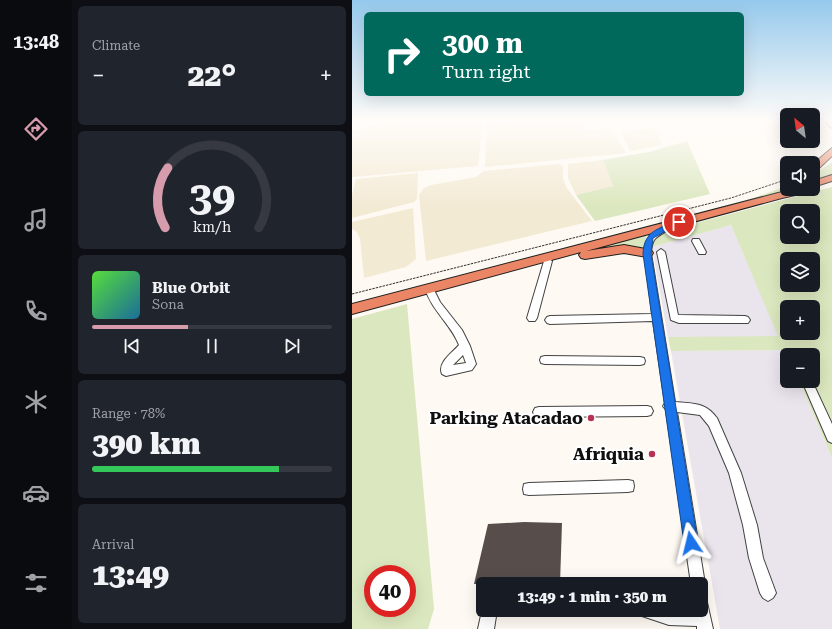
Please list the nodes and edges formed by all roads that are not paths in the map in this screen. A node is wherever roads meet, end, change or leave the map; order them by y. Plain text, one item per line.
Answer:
1 (832, 151) edge
2 (832, 158) edge
3 (820, 162) edge
4 (820, 167) edge
5 (832, 178) edge
6 (820, 182) edge
7 (832, 183) edge
8 (780, 185) edge
9 (820, 187) edge
10 (780, 195) edge
11 (679, 222) junction
12 (696, 241) dead end
13 (661, 252) dead end
14 (702, 252) dead end
15 (647, 254) junction
16 (548, 262) junction
17 (521, 264) junction
18 (429, 288) junction
19 (352, 300) edge
20 (352, 309) edge
21 (532, 318) dead end
22 (656, 318) junction
23 (550, 320) dead end
24 (745, 320) dead end
25 (465, 346) dead end
26 (545, 360) dead end
27 (640, 361) dead end
28 (810, 388) edge
29 (669, 406) junction
30 (647, 411) dead end
31 (539, 412) dead end
32 (832, 437) edge
33 (628, 486) dead end
34 (529, 489) dead end
35 (697, 577) edge
36 (768, 593) dead end
37 (488, 617) edge
38 (669, 617) edge
39 (704, 624) edge
40 (486, 629) edge

1 - 3 highway
2 - 4 highway
5 - 6 highway
7 - 9 highway
8 - 19 highway
10 - 11 highway
11 - 15 street
11 - 17 highway
12 - 14 street
13 - 24 street
15 - 16 highway
15 - 22 street
16 - 17 highway
16 - 21 street
17 - 18 highway
18 - 20 highway
18 - 25 street
22 - 23 street
22 - 29 street
26 - 27 street
28 - 32 street
29 - 35 street
29 - 36 street
30 - 31 street
33 - 34 street
37 - 40 street
38 - 39 street

